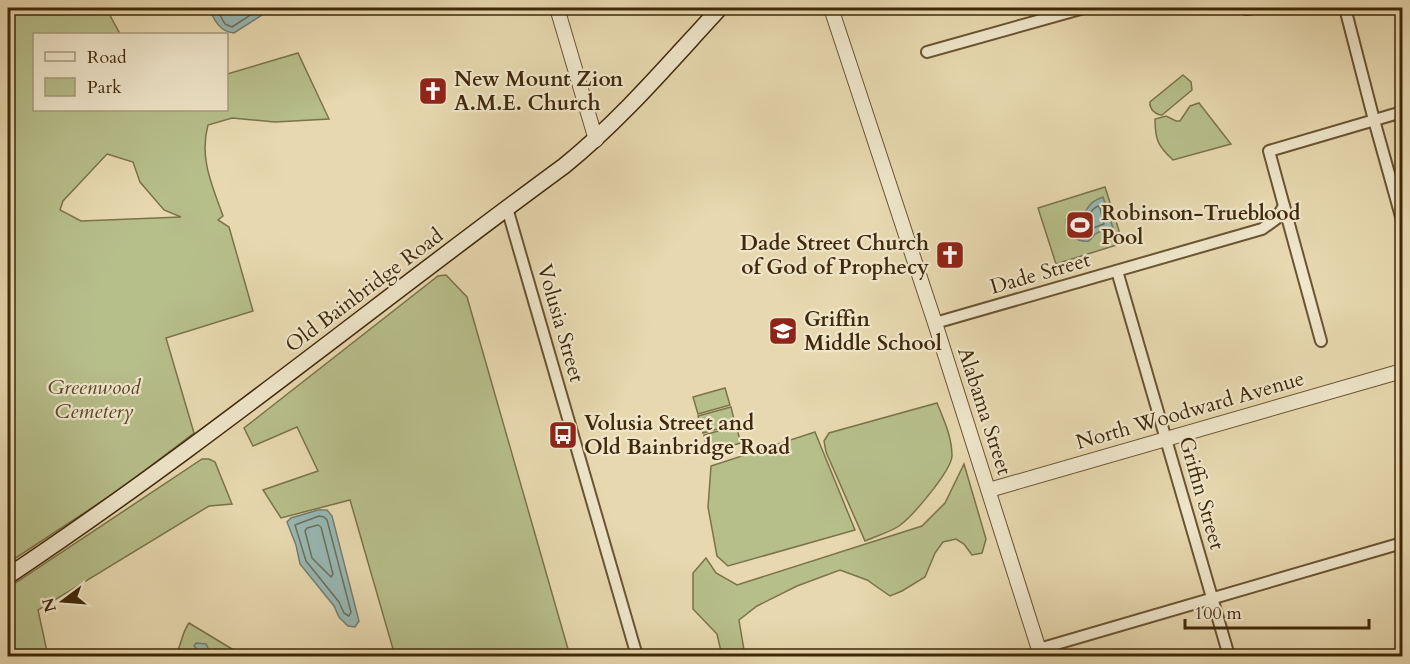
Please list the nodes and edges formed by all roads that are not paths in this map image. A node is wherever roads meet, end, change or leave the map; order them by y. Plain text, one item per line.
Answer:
1 (557, 8) edge
2 (720, 8) edge
3 (831, 8) edge
4 (1084, 8) edge
5 (1345, 8) edge
6 (1053, 12) edge
7 (927, 52) dead end
8 (1402, 112) edge
9 (1374, 120) junction
10 (596, 140) junction
11 (1284, 206) junction
12 (507, 208) junction
13 (1402, 220) edge
14 (1117, 271) junction
15 (935, 323) junction
16 (1321, 341) dead end
17 (1402, 371) edge
18 (1166, 439) junction
19 (989, 490) junction
20 (1402, 543) edge
21 (8, 576) edge
22 (1212, 598) junction
23 (1040, 653) edge
24 (637, 657) edge
25 (1229, 657) edge

1 - 10 street
2 - 10 main road, Old Bainbridge Road
3 - 15 street, Alabama Street
4 - 6 street
5 - 9 street
6 - 7 street
8 - 9 street
9 - 11 street
9 - 13 street
10 - 12 main road, Old Bainbridge Road
11 - 14 street, Dade Street
11 - 16 street
12 - 21 main road, Old Bainbridge Road
12 - 24 street, Volusia Street
14 - 15 street, Dade Street
14 - 18 street, Griffin Street
15 - 19 street, Alabama Street
17 - 18 street, North Woodward Avenue
18 - 19 street, North Woodward Avenue
18 - 22 street, Griffin Street
19 - 23 street, Alabama Street
20 - 22 street
22 - 23 street
22 - 25 street, Griffin Street

